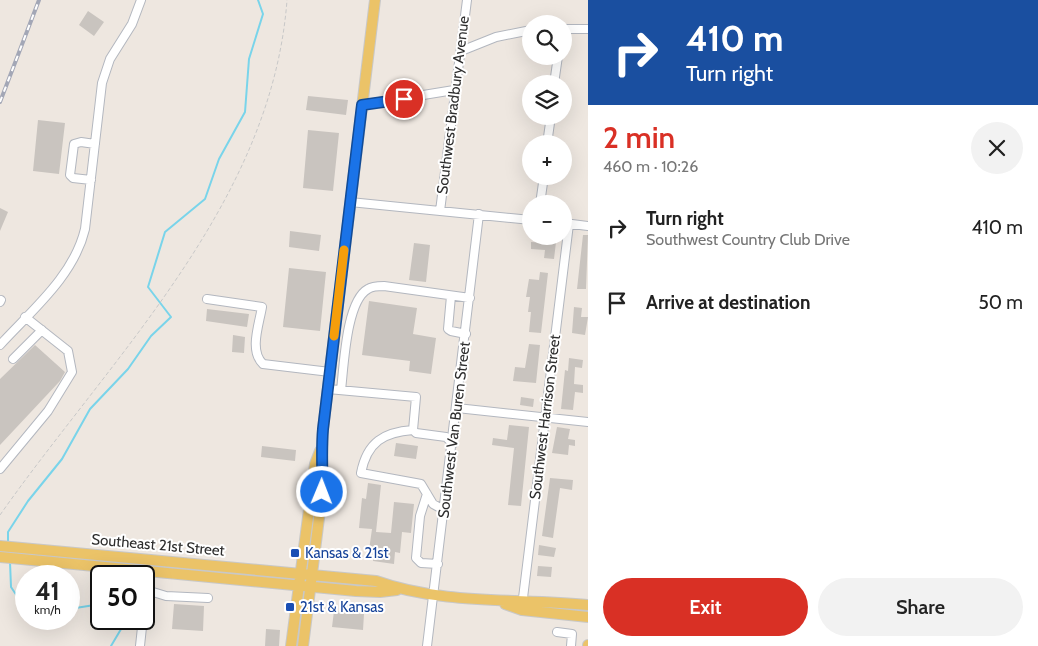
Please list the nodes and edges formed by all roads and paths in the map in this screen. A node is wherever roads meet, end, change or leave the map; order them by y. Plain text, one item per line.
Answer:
1 (141, 0) edge
2 (287, 0) edge
3 (375, 0) edge
4 (467, 0) edge
5 (588, 29) edge
6 (572, 30) edge
7 (522, 32) edge
8 (461, 51) junction
9 (454, 90) junction
10 (362, 105) junction
11 (95, 144) junction
12 (91, 180) junction
13 (350, 202) junction
14 (440, 211) junction
15 (479, 214) junction
16 (522, 219) edge
17 (572, 224) edge
18 (588, 226) edge
19 (565, 245) edge
20 (451, 296) junction
21 (470, 298) junction
22 (207, 300) dead end
23 (25, 317) junction
24 (42, 330) junction
25 (466, 334) junction
26 (3, 336) edge
27 (0, 345) edge
28 (13, 359) dead end
29 (330, 372) junction
30 (328, 389) junction
31 (342, 390) junction
32 (457, 408) junction
33 (546, 418) junction
34 (588, 422) edge
35 (413, 430) junction
36 (453, 444) junction
37 (321, 450) junction
38 (0, 469) edge
39 (427, 494) junction
40 (444, 510) junction
41 (0, 515) edge
42 (0, 546) edge
43 (0, 557) edge
44 (438, 564) junction
45 (301, 574) junction
46 (312, 575) junction
47 (299, 585) junction
48 (311, 586) junction
49 (399, 590) junction
50 (434, 594) junction
51 (208, 598) dead end
52 (588, 605) edge
53 (522, 606) junction
54 (588, 617) edge
55 (557, 632) dead end
56 (140, 646) edge
57 (291, 646) edge
58 (303, 646) edge
59 (427, 646) edge
60 (572, 646) edge

1 - 11 street
2 - 41 path
3 - 10 main road
4 - 8 street, Southwest Bradbury Avenue
5 - 6 street
7 - 8 street
8 - 9 street, Southwest Bradbury Avenue
9 - 10 street
9 - 14 street, Southwest Bradbury Avenue
10 - 13 main road
11 - 12 street
11 - 12 street
12 - 23 street
13 - 14 street
13 - 29 main road
14 - 15 street
15 - 16 street
15 - 21 street, Southwest Van Buren Street
17 - 18 street
19 - 33 street, Southwest Harrison Street
20 - 21 street
20 - 25 street
20 - 31 street
21 - 25 street, Southwest Van Buren Street
22 - 29 street
23 - 24 street
23 - 26 street
24 - 28 street
24 - 38 street
25 - 32 street, Southwest Van Buren Street
26 - 27 street
29 - 30 main road
30 - 31 street
30 - 37 main road
31 - 35 street
32 - 33 street
32 - 36 street, Southwest Van Buren Street
33 - 34 street
33 - 53 street, Southwest Harrison Street
35 - 36 street
35 - 39 street
36 - 40 street, Southwest Van Buren Street
37 - 45 main road
37 - 46 main road
39 - 40 street
39 - 44 street
40 - 44 street, Southwest Van Buren Street
42 - 45 main road, Southeast 21st Street
43 - 47 main road, Southeast 21st Street
44 - 50 street, Southwest Van Buren Street
45 - 46 main road, Southeast 21st Street
45 - 47 main road
46 - 48 main road
46 - 49 main road, Southeast 21st Street
47 - 48 main road, Southeast 21st Street
47 - 57 main road
48 - 49 main road, Southeast 21st Street
48 - 58 main road
49 - 50 main road
50 - 53 main road
50 - 59 street, Southwest Van Buren Street
51 - 56 street
52 - 53 main road
53 - 54 main road
55 - 60 street

